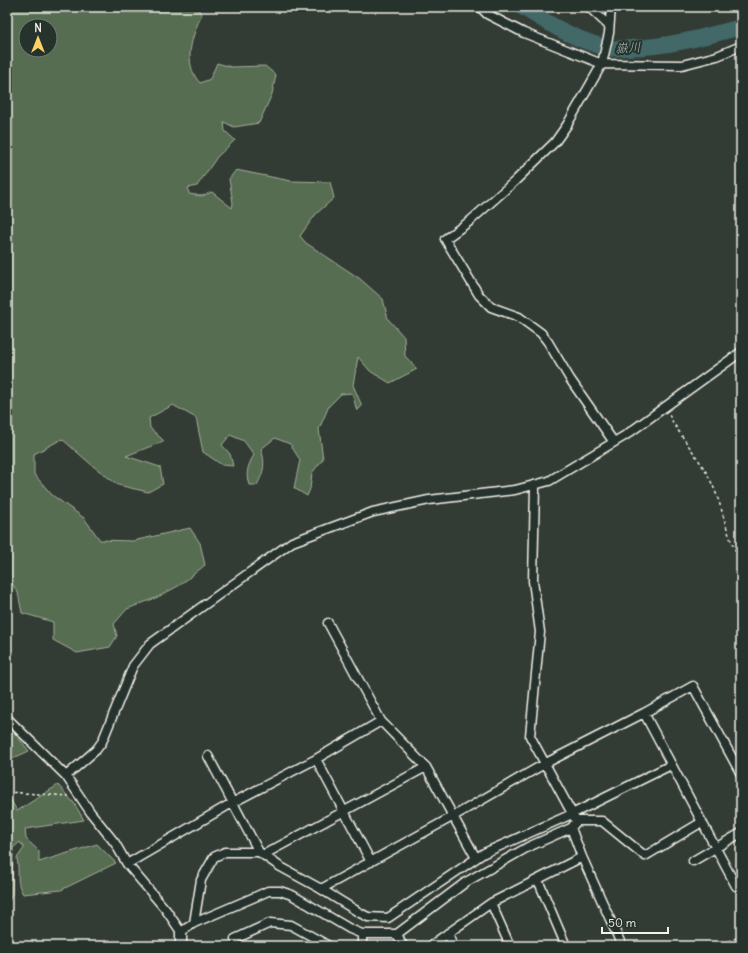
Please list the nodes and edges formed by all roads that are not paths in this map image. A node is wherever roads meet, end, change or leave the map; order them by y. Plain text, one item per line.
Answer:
1 (480, 7) edge
2 (589, 7) edge
3 (611, 7) edge
4 (608, 29) junction
5 (741, 46) edge
6 (603, 60) junction
7 (741, 352) edge
8 (613, 441) junction
9 (535, 486) junction
10 (328, 623) dead end
11 (644, 713) junction
12 (7, 718) edge
13 (381, 720) junction
14 (208, 756) dead end
15 (316, 759) junction
16 (546, 763) junction
17 (671, 765) junction
18 (426, 767) junction
19 (741, 774) edge
20 (66, 776) junction
21 (232, 803) junction
22 (344, 811) junction
23 (452, 817) junction
24 (574, 817) junction
25 (702, 822) junction
26 (572, 828) junction
27 (741, 833) edge
28 (715, 847) junction
29 (261, 854) junction
30 (582, 857) junction
31 (476, 858) junction
32 (693, 861) dead end
33 (371, 862) junction
34 (127, 864) junction
35 (538, 880) junction
36 (736, 886) dead end
37 (321, 889) junction
38 (491, 903) junction
39 (194, 923) junction
40 (181, 932) junction
41 (448, 933) junction
42 (362, 934) junction
43 (397, 934) junction
44 (181, 946) edge
45 (238, 946) edge
46 (329, 946) edge
47 (362, 946) edge
48 (403, 946) edge
49 (430, 946) edge
50 (453, 946) edge
51 (510, 946) edge
52 (566, 946) edge
53 (622, 946) edge

1 - 6 street
2 - 4 street
3 - 4 street
4 - 6 street
5 - 6 street
6 - 8 street
7 - 8 street
8 - 9 street
9 - 16 street
9 - 20 street
10 - 13 street
11 - 16 street
11 - 17 street
11 - 19 street
12 - 20 street
13 - 15 street
13 - 18 street
14 - 21 street
15 - 21 street
15 - 22 street
16 - 23 street
16 - 24 street
17 - 24 street
17 - 25 street
18 - 22 street
18 - 23 street
20 - 34 street
21 - 29 street
21 - 34 street
22 - 29 street
22 - 33 street
23 - 31 street
23 - 33 street
24 - 25 street
24 - 26 street
24 - 31 street
25 - 28 street
26 - 30 street
26 - 43 street
27 - 28 street
28 - 32 street
28 - 36 street
29 - 37 street
29 - 39 street
30 - 35 street
30 - 53 street
31 - 37 street
33 - 37 street
34 - 40 street
35 - 38 street
35 - 52 street
38 - 41 street
38 - 51 street
39 - 40 street
39 - 42 street
40 - 44 street
41 - 49 street
41 - 50 street
42 - 43 street
42 - 47 street
43 - 48 street
45 - 46 street

